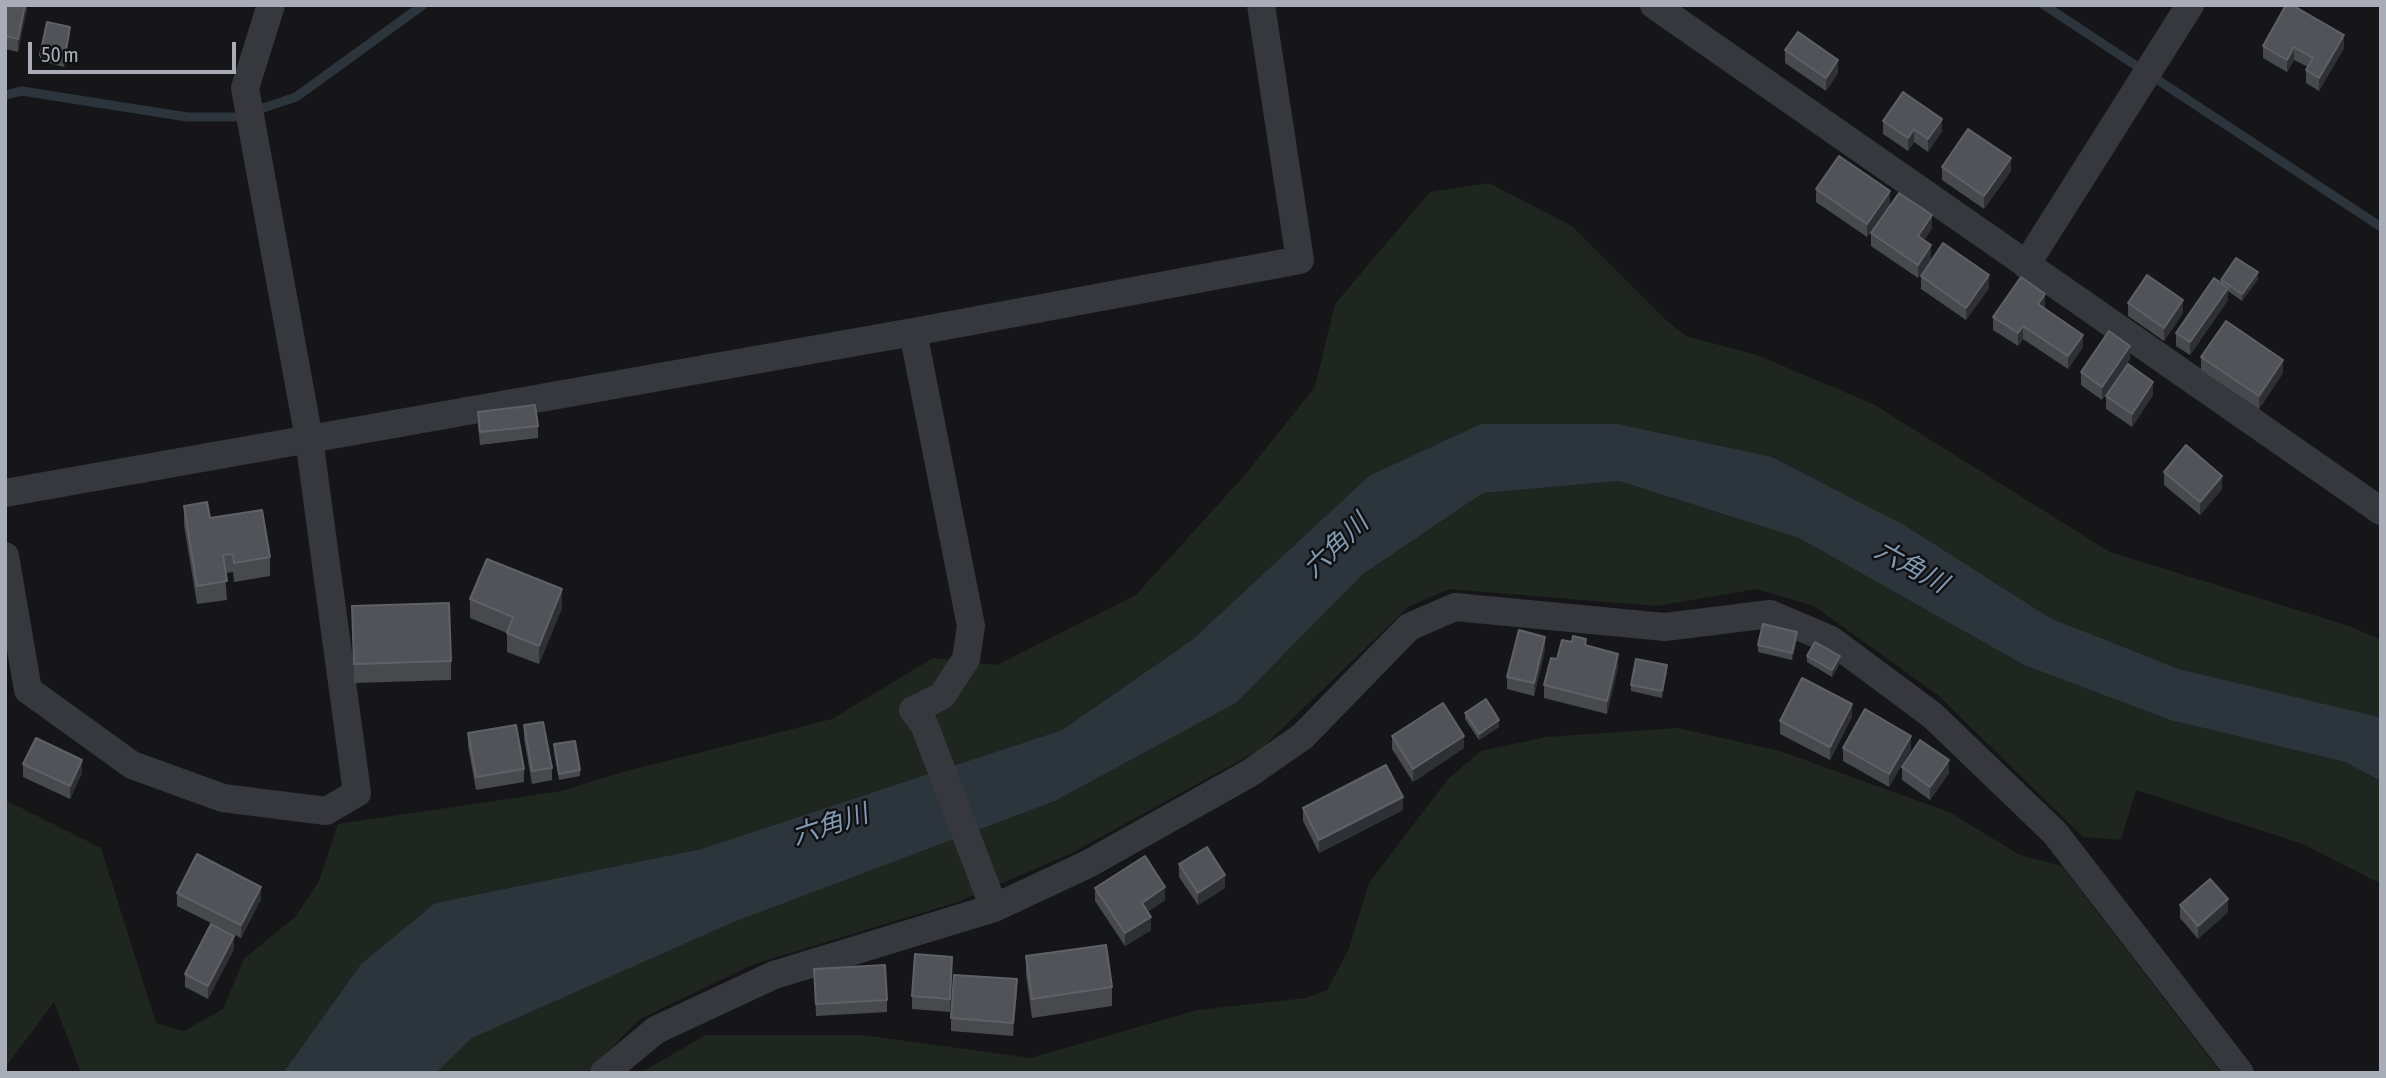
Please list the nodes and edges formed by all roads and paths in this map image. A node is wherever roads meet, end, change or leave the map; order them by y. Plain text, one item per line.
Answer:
1 (271, 5) edge
2 (1261, 5) edge
3 (1654, 5) edge
4 (2190, 5) edge
5 (2026, 265) junction
6 (913, 332) junction
7 (309, 439) junction
8 (5, 493) edge
9 (2381, 511) edge
10 (5, 556) edge
11 (991, 900) junction
12 (604, 1073) edge
13 (2240, 1073) edge

1 - 7 street
2 - 6 street
3 - 5 street
4 - 5 street
5 - 9 street
6 - 7 street
6 - 11 street
7 - 8 street
7 - 10 street
11 - 12 street
11 - 13 street

